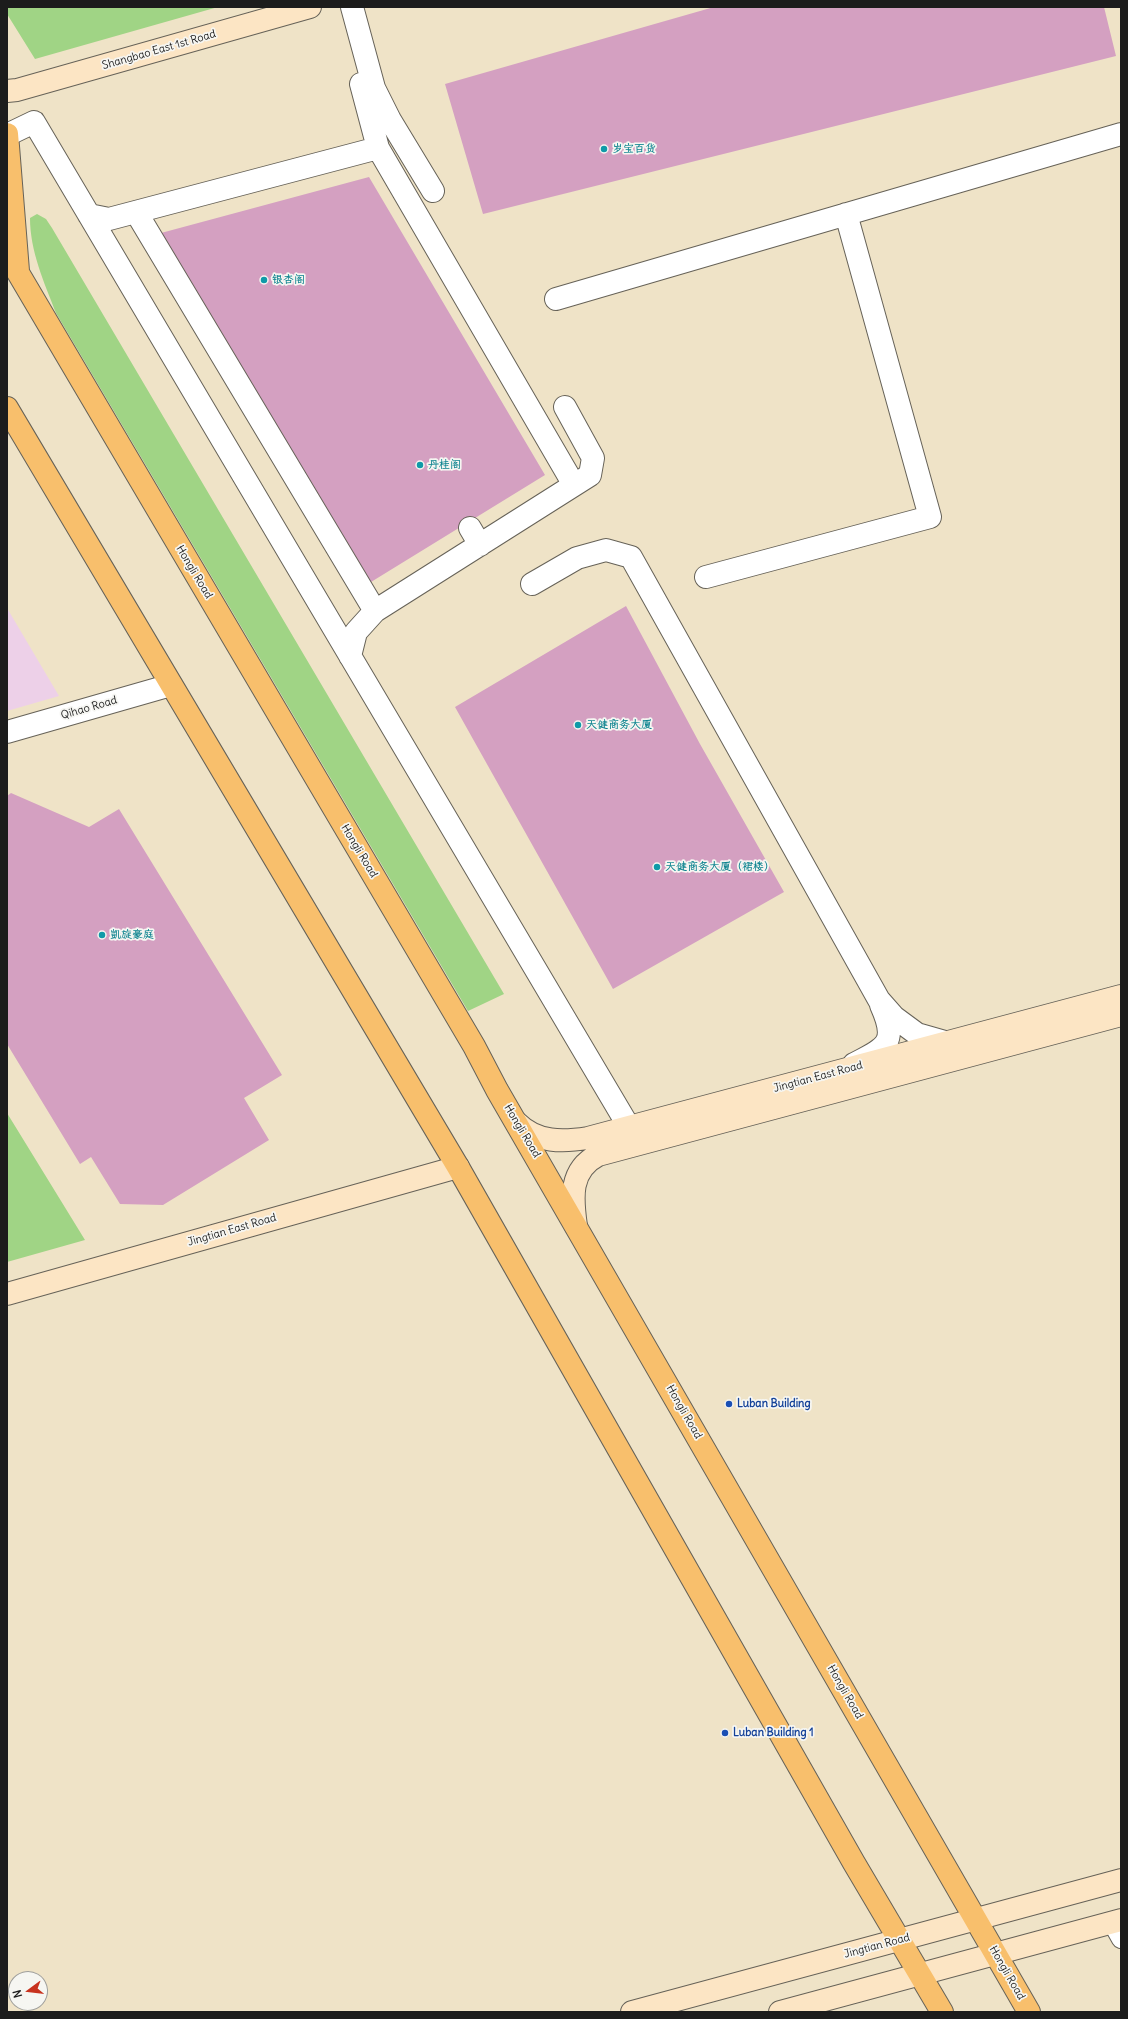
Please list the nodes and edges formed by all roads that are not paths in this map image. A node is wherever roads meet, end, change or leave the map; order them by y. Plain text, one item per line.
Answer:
1 (310, 7) edge
2 (341, 7) edge
3 (352, 7) edge
4 (7, 91) edge
5 (1121, 134) edge
6 (7, 135) edge
7 (378, 148) junction
8 (433, 191) dead end
9 (136, 212) junction
10 (846, 214) junction
11 (89, 215) junction
12 (12, 263) edge
13 (556, 299) dead end
14 (7, 408) edge
15 (565, 408) dead end
16 (574, 485) junction
17 (706, 577) dead end
18 (532, 584) dead end
19 (375, 611) junction
20 (350, 656) junction
21 (171, 685) junction
22 (7, 732) edge
23 (1121, 996) edge
24 (879, 1000) junction
25 (1121, 1015) edge
26 (945, 1042) junction
27 (844, 1070) junction
28 (517, 1123) junction
29 (629, 1127) junction
30 (458, 1166) junction
31 (576, 1226) junction
32 (7, 1294) edge
33 (1121, 1880) edge
34 (976, 1919) junction
35 (1118, 1927) edge
36 (898, 1940) junction
37 (995, 1953) junction
38 (919, 1974) junction
39 (632, 2012) edge
40 (780, 2012) edge
41 (942, 2012) edge
42 (1029, 2012) edge

1 - 4 street, Shangbao East 1st Road
2 - 7 street
3 - 8 street
5 - 10 street
6 - 11 street
6 - 12 main road
7 - 9 street
7 - 16 street
9 - 11 street
9 - 19 street
10 - 13 street
10 - 17 street
11 - 20 street
12 - 28 main road, Hongli Road
14 - 21 main road
15 - 16 street
16 - 19 street
18 - 24 street
19 - 20 street
20 - 29 street
21 - 22 street, Qihao Road
21 - 30 main road
23 - 26 street, Jingtian East Road
24 - 26 street
24 - 27 street
25 - 31 street, Jingtian East Road
26 - 27 street, Jingtian East Road
27 - 29 street, Jingtian East Road
28 - 29 street, Jingtian East Road
28 - 31 main road, Hongli Road
30 - 32 street, Jingtian East Road
30 - 36 main road
31 - 34 main road, Hongli Road
33 - 34 street, Jingtian Road
34 - 36 street, Jingtian Road
34 - 37 main road, Hongli Road
35 - 37 street
36 - 38 main road
36 - 39 street, Jingtian Road
37 - 38 street
37 - 42 main road, Hongli Road
38 - 40 street
38 - 41 main road

